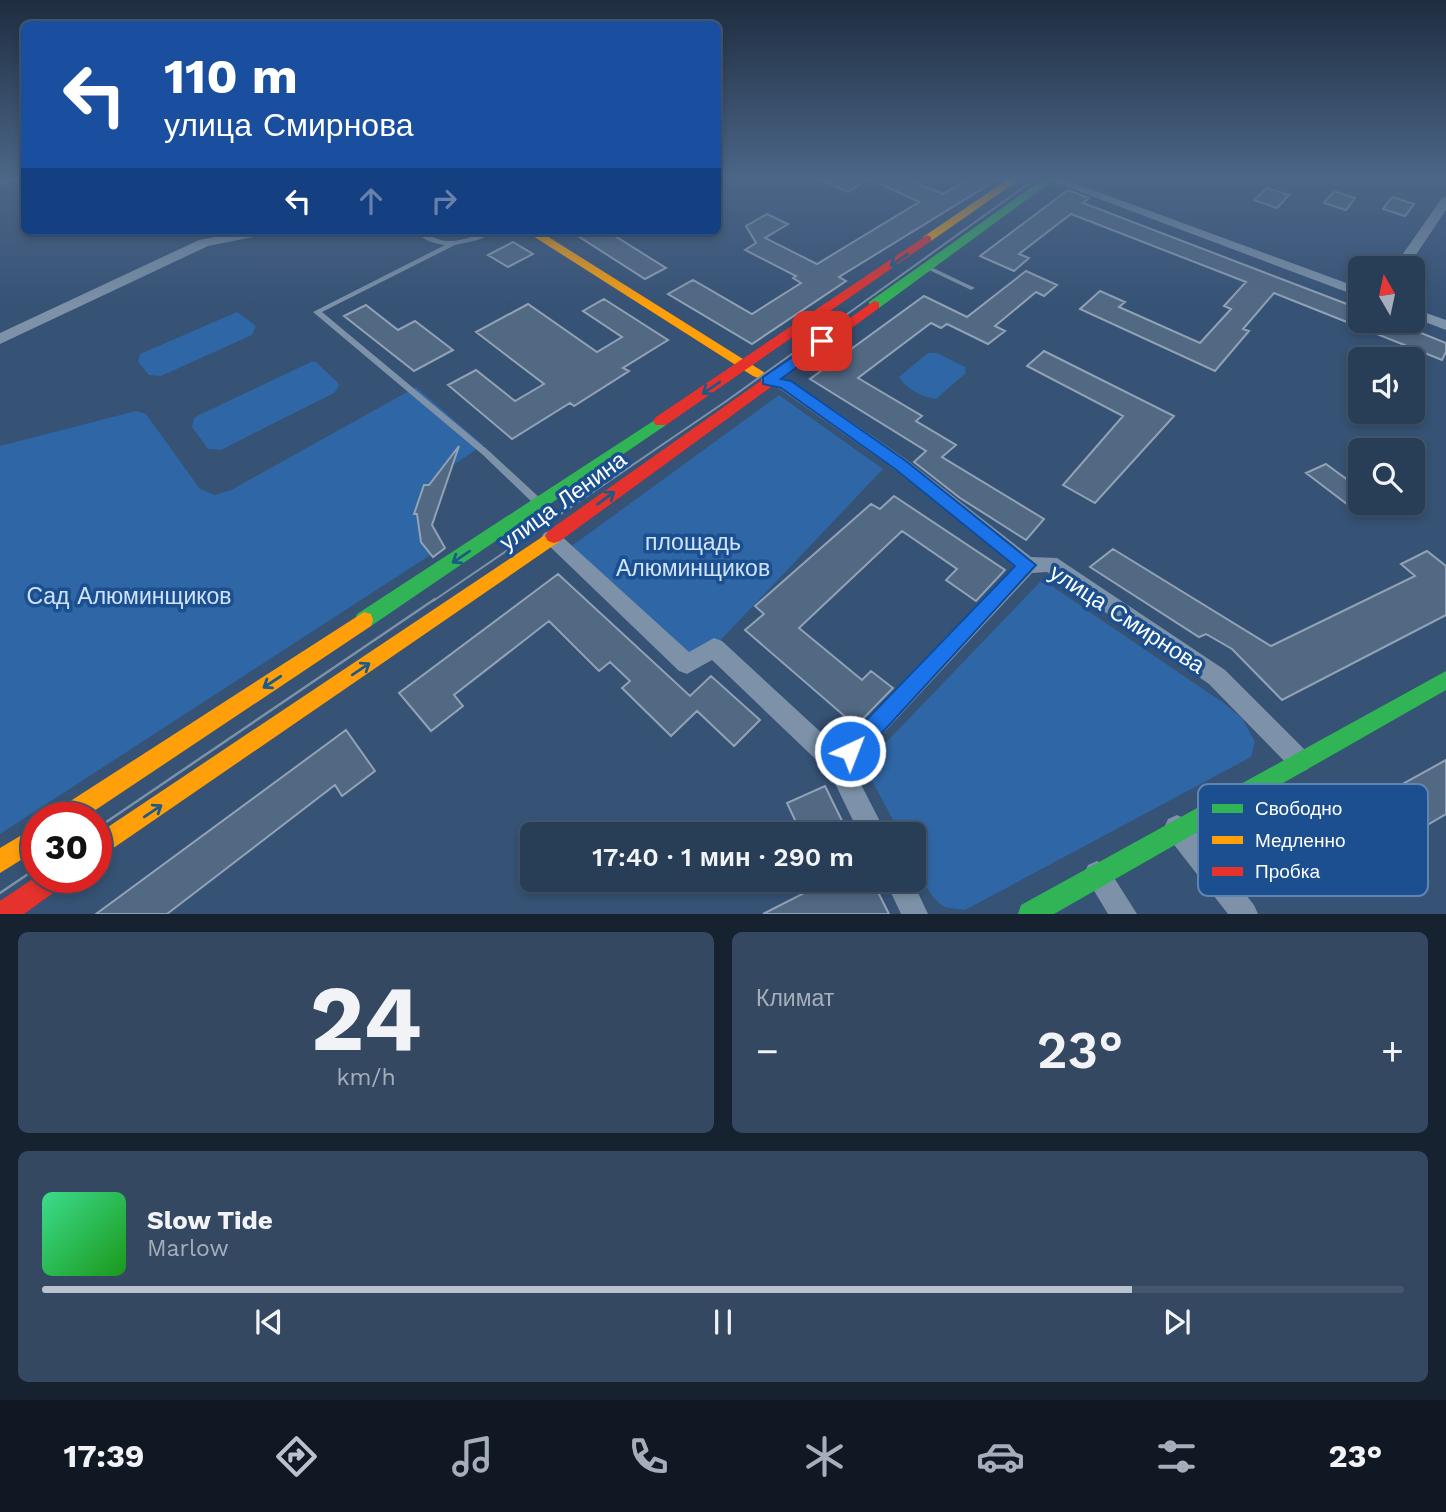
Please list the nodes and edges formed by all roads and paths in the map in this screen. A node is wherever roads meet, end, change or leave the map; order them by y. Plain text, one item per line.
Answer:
1 (953, 222) edge
2 (991, 222) edge
3 (1167, 222) edge
4 (1432, 222) edge
5 (224, 235) edge
6 (421, 235) edge
7 (482, 235) edge
8 (537, 235) edge
9 (204, 237) edge
10 (453, 244) junction
11 (1408, 256) edge
12 (927, 267) junction
13 (971, 288) dead end
14 (1348, 289) edge
15 (1425, 317) edge
16 (1446, 325) edge
17 (0, 339) edge
18 (746, 365) junction
19 (769, 380) junction
20 (539, 504) junction
21 (551, 538) junction
22 (1027, 565) junction
23 (1446, 680) edge
24 (1300, 761) junction
25 (838, 765) junction
26 (1258, 784) edge
27 (89, 802) edge
28 (1198, 817) edge
29 (867, 822) edge
30 (1177, 828) junction
31 (112, 838) edge
32 (21, 847) edge
33 (1198, 855) edge
34 (0, 861) edge
35 (1097, 874) junction
36 (904, 892) edge
37 (33, 893) edge
38 (1231, 896) edge
39 (2, 914) edge
40 (915, 914) edge
41 (1030, 914) edge
42 (1124, 914) edge
43 (1245, 914) edge

1 -> 18 main road, улица Ленина
2 - 12 main road, улица Ленина
3 - 14 street
4 - 11 street
5 - 9 street
6 - 10 lane
7 - 10 lane
8 - 18 main road
9 - 17 street
10 - 20 lane
12 - 13 lane
12 - 19 main road, улица Ленина
15 - 16 street
18 - 19 main road
18 -> 20 main road, улица Ленина
21 -> 19 main road, улица Ленина
19 - 22 street, улица Смирнова
20 -> 27 main road, улица Ленина
21 - 25 street
31 -> 21 main road, улица Ленина
22 - 24 street, улица Смирнова
22 - 25 street
23 - 24 main road
24 - 26 main road
25 - 29 street
28 - 30 main road
30 - 33 street
30 - 35 main road
32 - 34 main road
35 - 41 main road
35 - 42 street
36 - 40 street
37 - 39 main road
38 - 43 street

